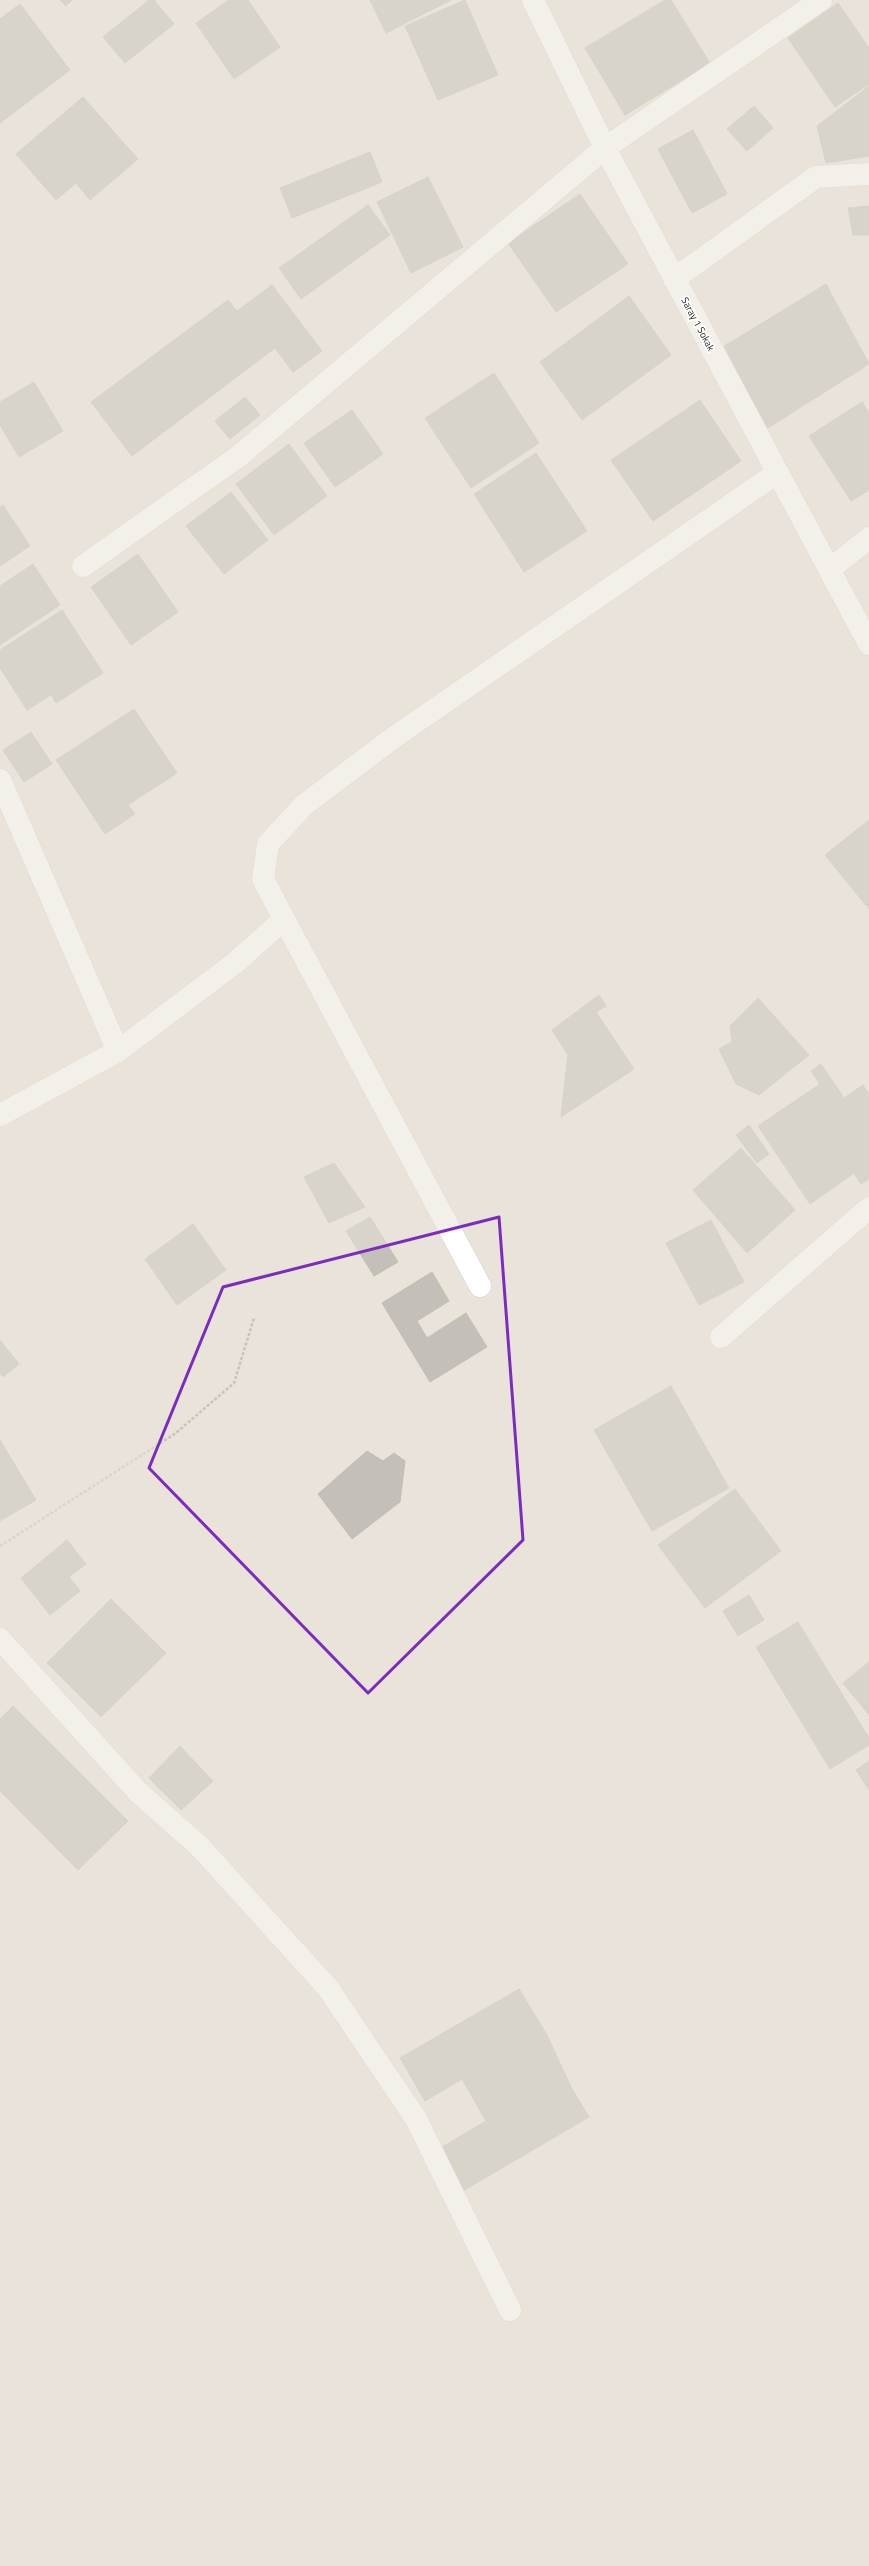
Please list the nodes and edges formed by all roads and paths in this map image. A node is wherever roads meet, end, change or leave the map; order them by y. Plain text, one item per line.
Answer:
1 (533, 0) edge
2 (821, 0) edge
3 (605, 148) junction
4 (869, 174) edge
5 (674, 279) junction
6 (777, 472) junction
7 (869, 538) edge
8 (83, 566) dead end
9 (830, 569) junction
10 (869, 644) edge
11 (0, 780) edge
12 (284, 919) junction
13 (118, 1051) junction
14 (0, 1115) edge
15 (869, 1208) edge
16 (480, 1286) dead end
17 (254, 1318) dead end
18 (721, 1337) dead end
19 (0, 1546) edge
20 (0, 1640) edge
21 (510, 2310) dead end

1 - 3 street, Saray 1 Sokak
2 - 3 street
3 - 5 street, Saray 1 Sokak
3 - 8 street
4 - 5 street
5 - 6 street, Saray 1 Sokak
6 - 9 street, Saray 1 Sokak
6 - 12 street
7 - 9 street
9 - 10 street, Saray 1 Sokak
11 - 13 street
12 - 13 street
12 - 16 street
13 - 14 street
15 - 18 street
17 - 19 path
20 - 21 street

